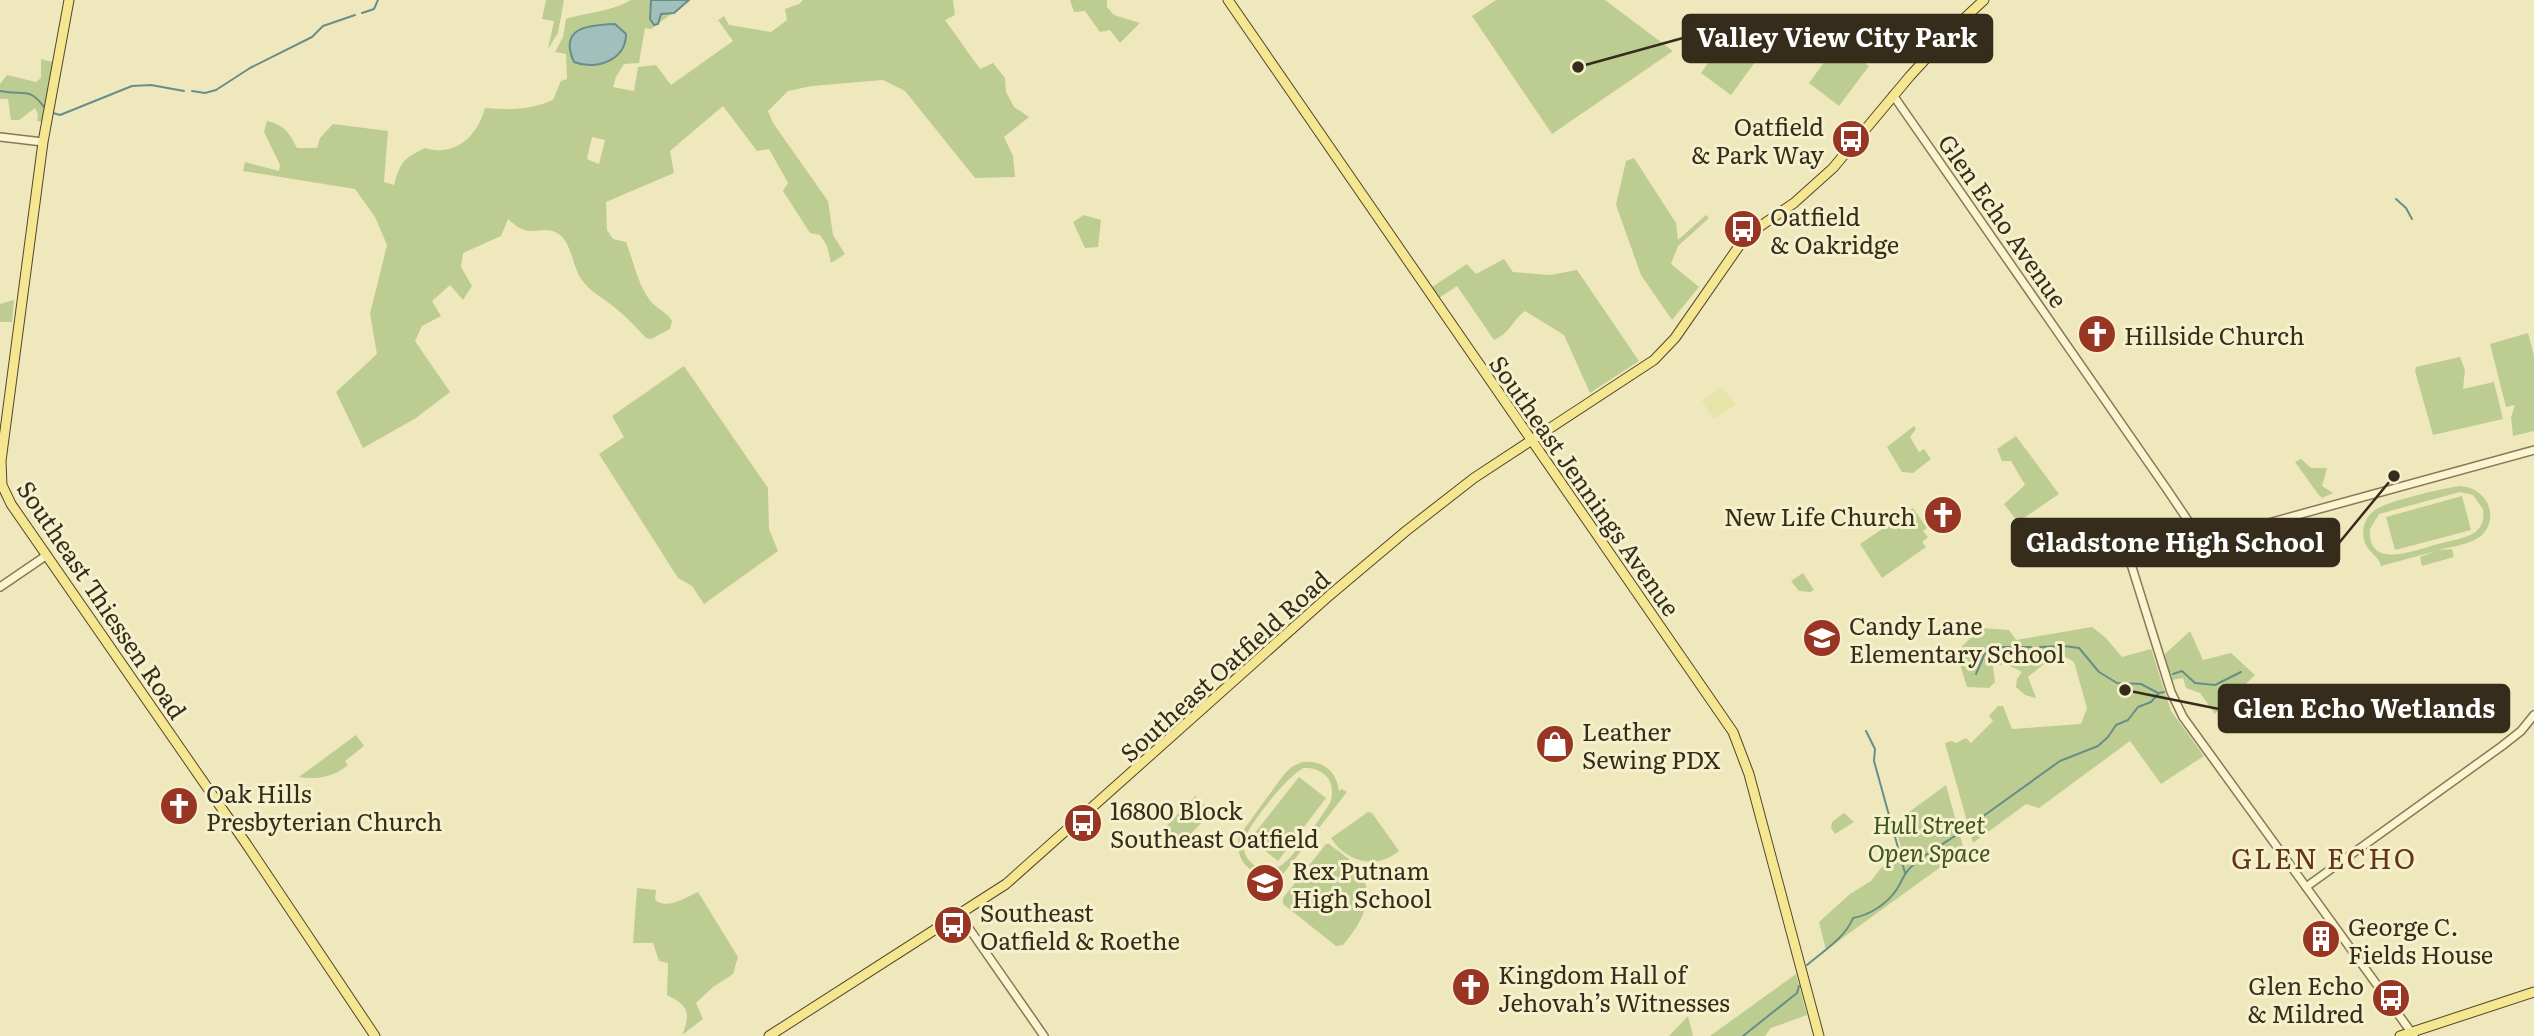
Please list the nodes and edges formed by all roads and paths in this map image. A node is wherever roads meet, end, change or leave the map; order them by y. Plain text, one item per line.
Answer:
1 (69, 0) edge
2 (1228, 0) edge
3 (1984, 0) edge
4 (1894, 95) junction
5 (0, 136) edge
6 (43, 142) junction
7 (1531, 441) junction
8 (2534, 450) edge
9 (2200, 543) junction
10 (47, 555) junction
11 (0, 587) edge
12 (2534, 715) edge
13 (2306, 887) junction
14 (959, 915) junction
15 (2534, 992) edge
16 (2413, 1034) edge
17 (375, 1036) edge
18 (769, 1036) edge
19 (1044, 1036) edge
20 (1819, 1036) edge
21 (2400, 1036) edge

1 - 6 main road, Southeast Thiessen Road
2 - 7 main road, Southeast Jennings Avenue
3 - 4 main road, Southeast Oatfield Road
4 - 7 main road, Southeast Oatfield Road
4 - 9 street, Glen Echo Avenue
5 - 6 street
6 - 10 main road, Southeast Thiessen Road
7 - 14 main road, Southeast Oatfield Road
7 - 20 main road, Southeast Jennings Avenue
8 - 9 street
9 - 13 street
10 - 11 street
10 - 17 main road, Southeast Thiessen Road
12 - 13 street
13 - 16 street
14 - 18 main road, Southeast Oatfield Road
14 - 19 street
15 - 16 main road
16 - 21 main road

